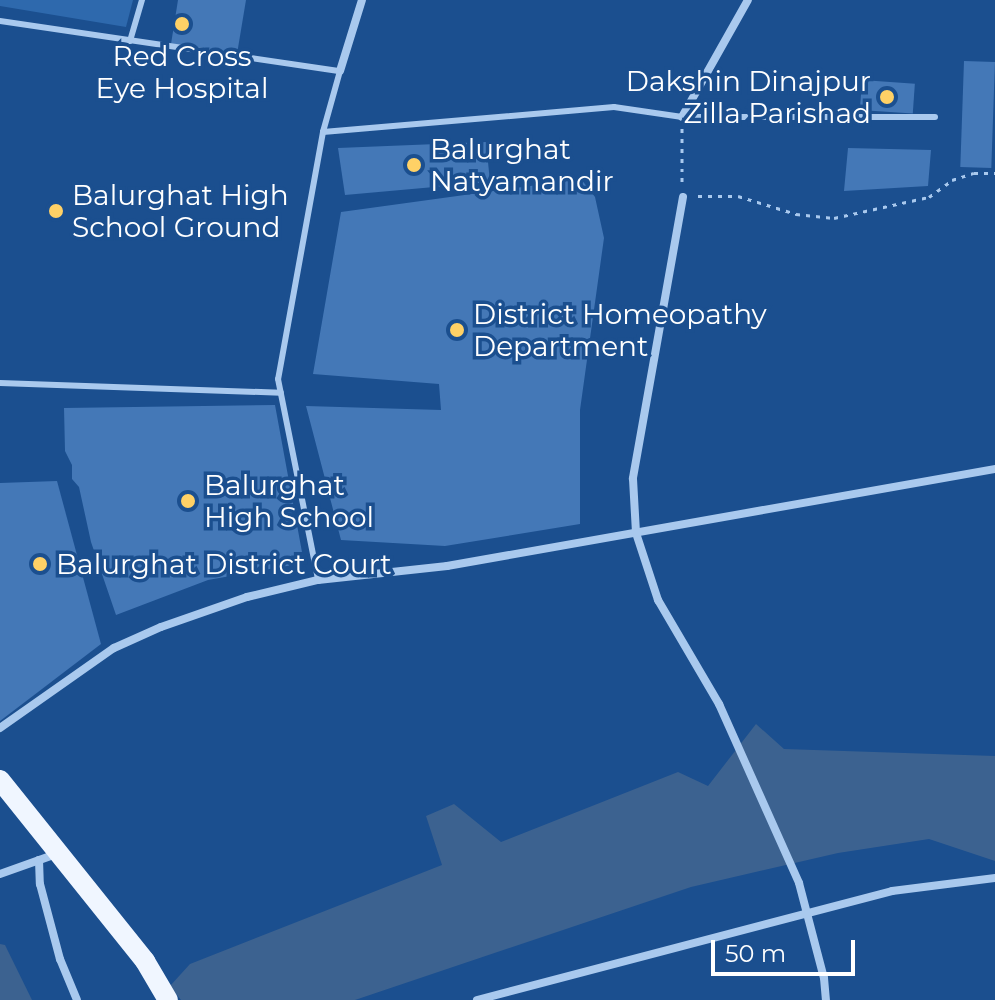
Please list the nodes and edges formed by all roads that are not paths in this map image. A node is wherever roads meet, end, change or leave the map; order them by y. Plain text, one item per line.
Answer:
1 (142, 0) edge
2 (362, 0) edge
3 (748, 0) edge
4 (0, 21) edge
5 (130, 41) junction
6 (340, 71) junction
7 (682, 117) junction
8 (935, 117) dead end
9 (323, 132) junction
10 (683, 197) road end
11 (0, 383) edge
12 (281, 393) junction
13 (995, 469) edge
14 (636, 533) junction
15 (318, 580) junction
16 (0, 728) edge
17 (0, 780) edge
18 (60, 853) junction
19 (39, 860) junction
20 (0, 874) edge
21 (995, 878) edge
22 (806, 911) junction
23 (77, 1000) edge
24 (168, 1000) edge
25 (477, 1000) edge
26 (826, 1000) edge

1 - 5 lane
2 - 6 street
3 - 7 street
4 - 5 lane
5 - 6 lane
6 - 9 lane
7 - 8 lane
7 - 9 lane
9 - 12 lane
10 - 14 street
11 - 12 lane
12 - 15 lane
13 - 14 street
14 - 15 street
14 - 22 street
15 - 16 street
17 - 18 main road
18 - 19 street
18 - 24 main road
19 - 20 street
19 - 23 street
21 - 22 street
22 - 25 street
22 - 26 street

